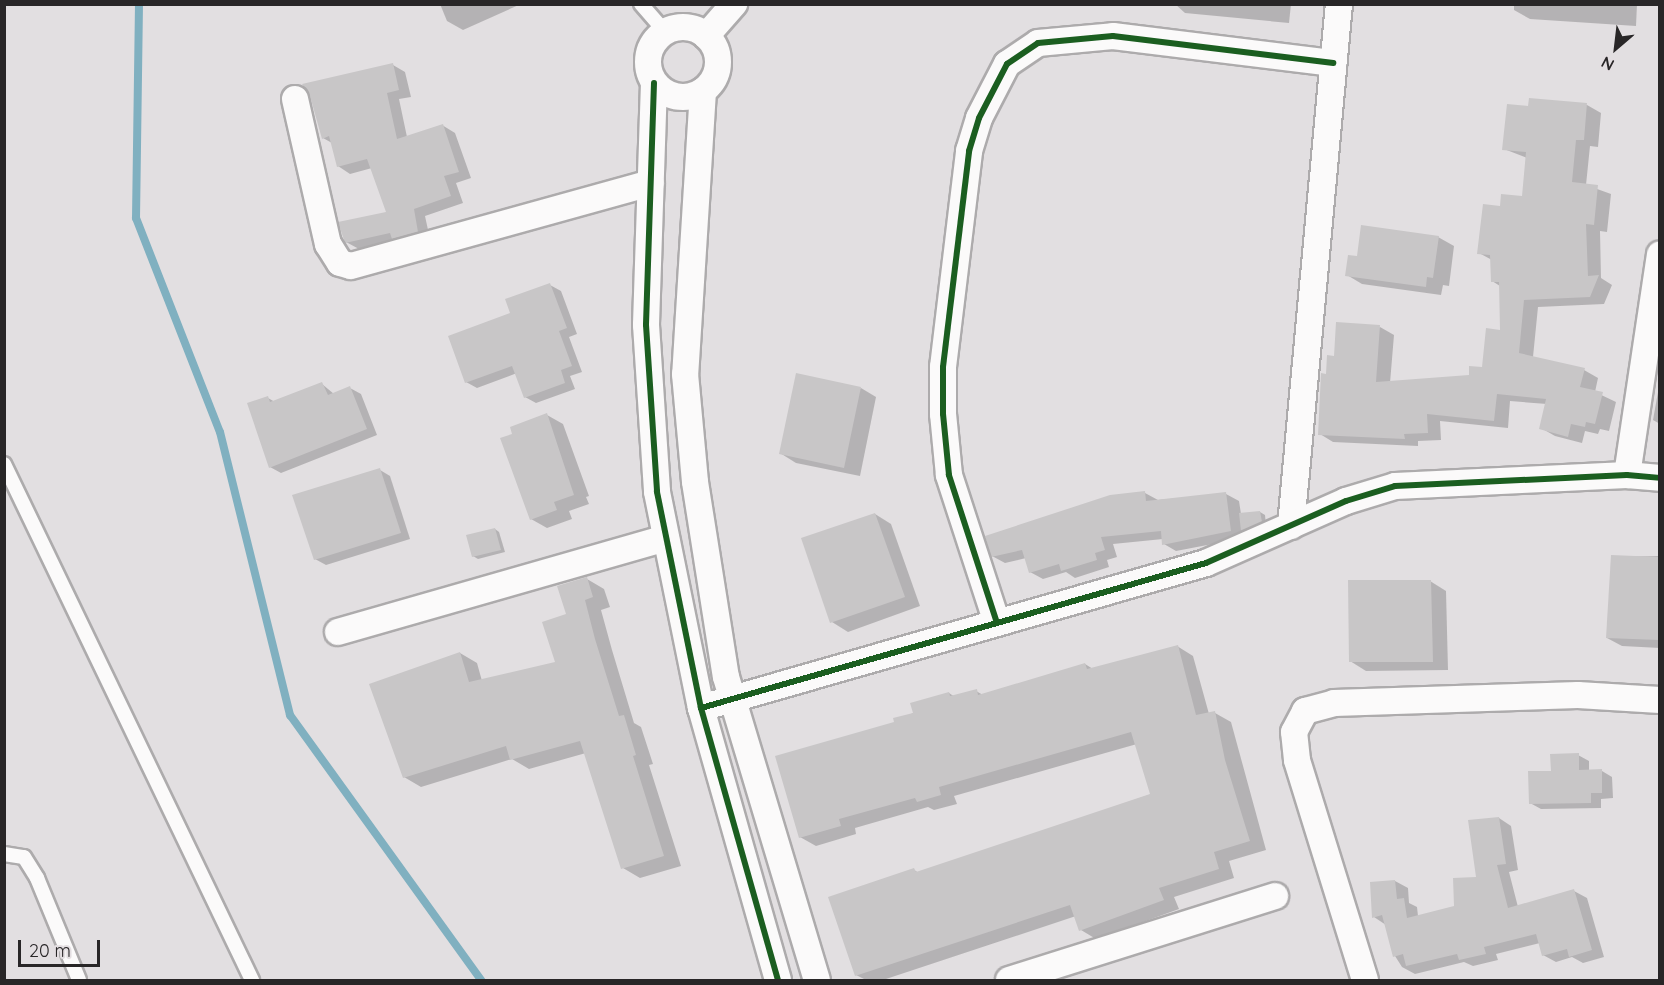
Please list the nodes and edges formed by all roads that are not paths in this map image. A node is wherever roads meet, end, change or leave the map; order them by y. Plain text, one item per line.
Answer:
1 (641, 4) edge
2 (734, 4) edge
3 (1339, 4) edge
4 (665, 32) junction
5 (706, 36) junction
6 (1333, 63) junction
7 (654, 83) junction
8 (703, 91) junction
9 (295, 99) dead end
10 (651, 183) junction
11 (1659, 254) edge
12 (4, 464) edge
13 (1627, 475) junction
14 (1659, 478) edge
15 (1291, 526) junction
16 (666, 538) junction
17 (997, 623) junction
18 (338, 632) dead end
19 (734, 698) junction
20 (1659, 700) edge
21 (701, 708) junction
22 (4, 854) edge
23 (1275, 896) dead end
24 (79, 981) edge
25 (252, 981) edge
26 (778, 981) edge
27 (817, 981) edge
28 (1009, 981) edge
29 (1365, 981) edge

1 - 4 lane
2 - 5 street
3 - 6 street
4 - 5 street
4 - 7 street
5 - 8 street
6 - 15 street
6 - 17 street
7 - 8 street
7 - 10 street
8 - 19 street
9 - 10 street
10 - 16 street
11 - 13 street
12 - 25 lane
13 - 14 street
13 - 15 street
15 - 17 street
16 - 18 street
16 - 21 street
17 - 19 street
19 - 21 street
19 - 27 street
20 - 29 street
21 - 26 street
22 - 24 lane
23 - 28 street

